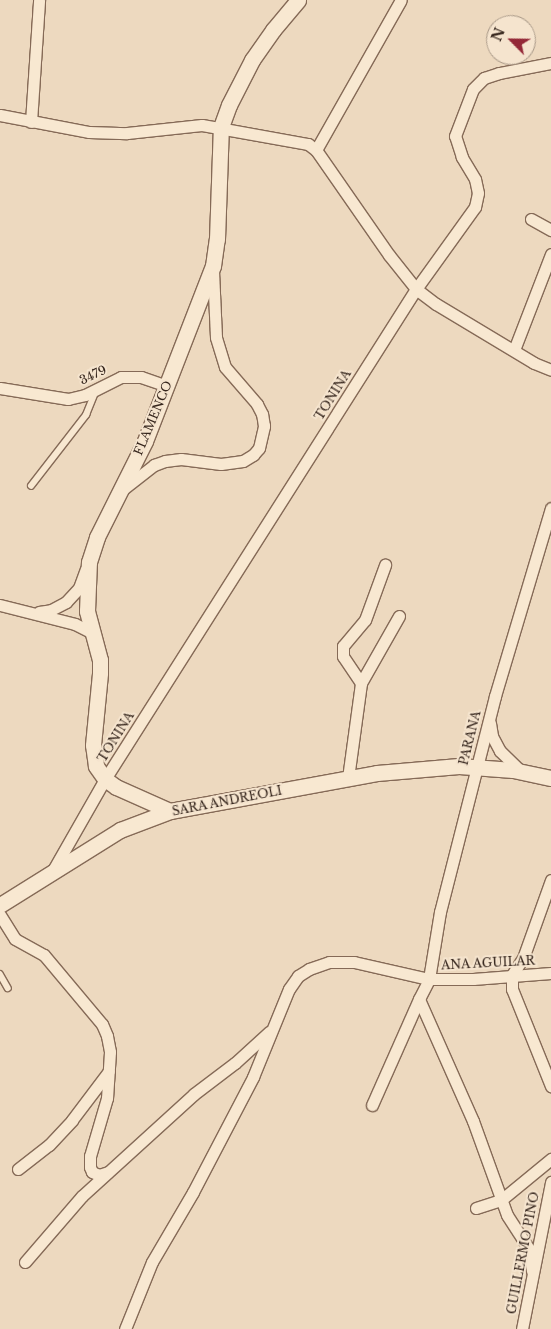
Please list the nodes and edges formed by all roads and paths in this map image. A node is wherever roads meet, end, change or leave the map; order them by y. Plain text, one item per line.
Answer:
1 (38, 0) edge
2 (401, 0) edge
3 (296, 1) edge
4 (551, 63) edge
5 (0, 115) edge
6 (30, 122) junction
7 (222, 127) junction
8 (316, 150) junction
9 (531, 219) dead end
10 (551, 230) edge
11 (551, 254) edge
12 (213, 266) junction
13 (416, 290) junction
14 (514, 350) junction
15 (551, 370) edge
16 (167, 386) junction
17 (0, 388) edge
18 (96, 388) junction
19 (31, 486) dead end
20 (119, 493) junction
21 (550, 513) edge
22 (89, 562) junction
23 (385, 564) dead end
24 (0, 605) edge
25 (35, 613) junction
26 (399, 616) dead end
27 (92, 633) junction
28 (361, 683) junction
29 (489, 718) junction
30 (477, 766) junction
31 (522, 772) junction
32 (348, 778) junction
33 (551, 778) edge
34 (105, 779) junction
35 (170, 811) junction
36 (50, 876) junction
37 (551, 880) edge
38 (0, 905) edge
39 (0, 915) edge
40 (551, 973) edge
41 (0, 974) edge
42 (512, 975) junction
43 (429, 979) junction
44 (8, 988) dead end
45 (419, 999) junction
46 (272, 1029) junction
47 (109, 1071) junction
48 (551, 1086) edge
49 (372, 1105) dead end
50 (551, 1159) edge
51 (90, 1166) junction
52 (18, 1170) dead end
53 (108, 1172) junction
54 (551, 1182) edge
55 (82, 1196) junction
56 (501, 1200) junction
57 (476, 1208) dead end
58 (25, 1262) dead end
59 (532, 1271) junction
60 (125, 1329) edge
61 (522, 1329) edge

1 - 6 street
2 - 8 street
3 - 7 street, FLAMENCO
4 - 13 street, TONINA
5 - 6 street
6 - 7 street
7 - 8 street
7 - 12 street, FLAMENCO
8 - 13 street
9 - 10 street
11 - 14 street
12 - 16 street, FLAMENCO
12 - 20 street
13 - 14 street
13 - 34 street, TONINA
14 - 15 street
16 - 18 street, 3479
16 - 20 street, FLAMENCO
17 - 18 street, 3479
18 - 19 lane
20 - 22 street, FLAMENCO
21 - 29 street, PARANA
22 - 25 street
22 - 27 street, FLAMENCO
23 - 28 street
24 - 25 street
25 - 27 street
26 - 28 street
27 - 34 street, FLAMENCO
28 - 32 street
29 - 30 street, PARANA
29 - 31 street
30 - 31 street, SARA ANDREOLI
30 - 32 street, SARA ANDREOLI
30 - 43 street, PARANA
31 - 33 street, SARA ANDREOLI
32 - 35 street, SARA ANDREOLI
34 - 35 street
34 - 36 street, TONINA
35 - 36 street, SARA ANDREOLI
36 - 38 street, SARA ANDREOLI
37 - 42 street
39 - 47 street
40 - 42 street, ANA AGUILAR
41 - 44 lane
42 - 43 street, ANA AGUILAR
42 - 48 street
43 - 45 street, PARANA
43 - 46 street, ANA AGUILAR
45 - 49 street, PARANA
45 - 56 street
46 - 53 street
46 - 60 street
47 - 51 street
47 - 52 street
50 - 56 street
51 - 53 street
51 - 55 street
53 - 55 street
54 - 59 street, GUILLERMO PINO
55 - 58 street
56 - 57 street
56 - 59 street
59 - 61 street, GUILLERMO PINO

